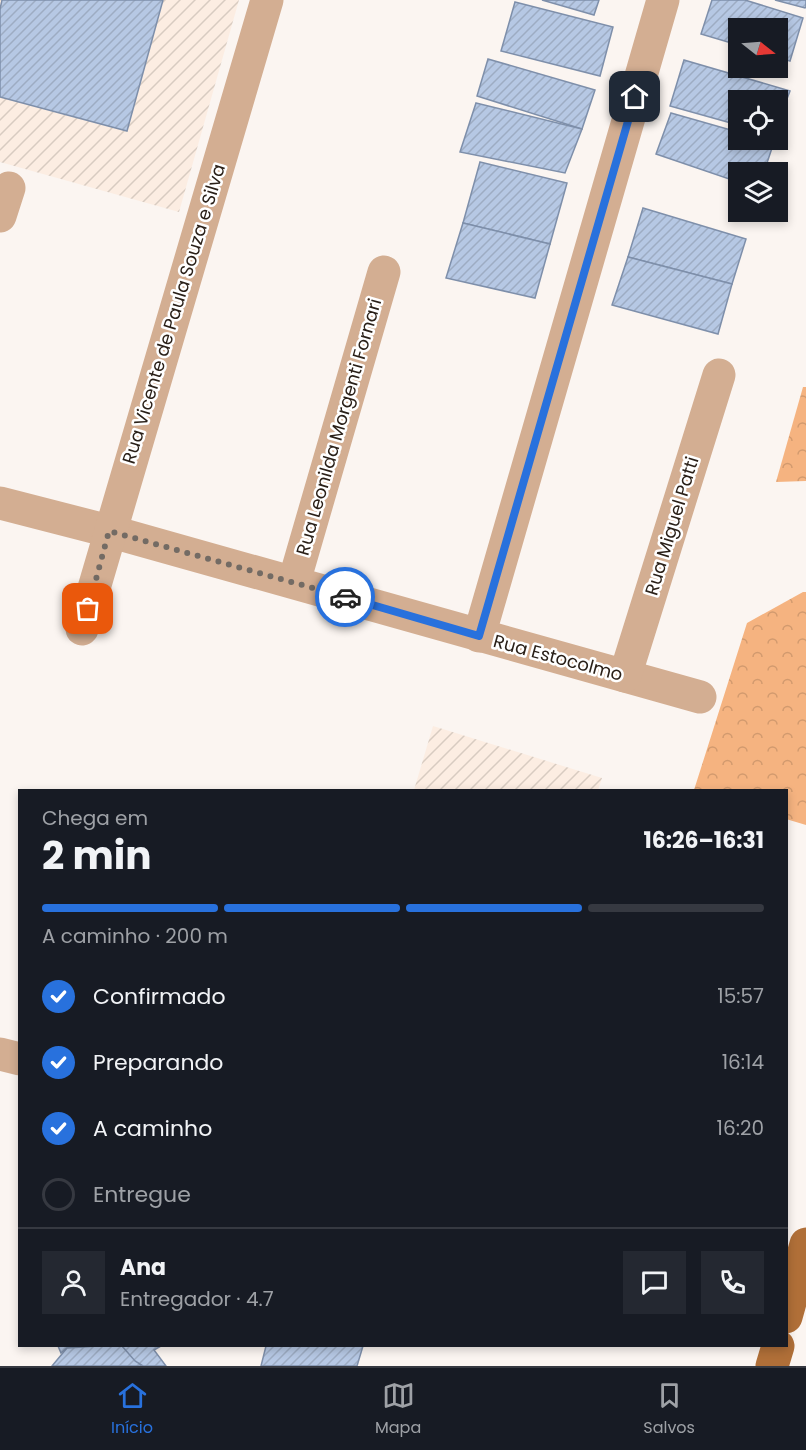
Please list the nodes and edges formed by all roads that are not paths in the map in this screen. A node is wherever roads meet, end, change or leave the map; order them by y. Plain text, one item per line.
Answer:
1 (267, 0) edge
2 (663, 0) edge
3 (384, 272) dead end
4 (719, 375) dead end
5 (0, 503) edge
6 (109, 531) junction
7 (294, 582) junction
8 (82, 629) dead end
9 (479, 636) junction
10 (626, 676) junction
11 (700, 697) dead end
12 (0, 1054) edge
13 (18, 1058) edge
14 (800, 1251) edge
15 (792, 1302) edge
16 (778, 1347) edge
17 (772, 1366) edge

1 - 6 street, Rua Vicente de Paula Souza e Silva
2 - 9 street
3 - 7 street, Rua Leonilda Morgenti Fornari
4 - 10 street, Rua Miguel Patti
5 - 6 street, Rua Estocolmo
6 - 7 street, Rua Estocolmo
6 - 8 street, Rua Vicente de Paula Souza e Silva
7 - 9 street, Rua Estocolmo
9 - 10 street, Rua Estocolmo
10 - 11 street, Rua Estocolmo
12 - 13 street
14 - 15 main road
16 - 17 main road

